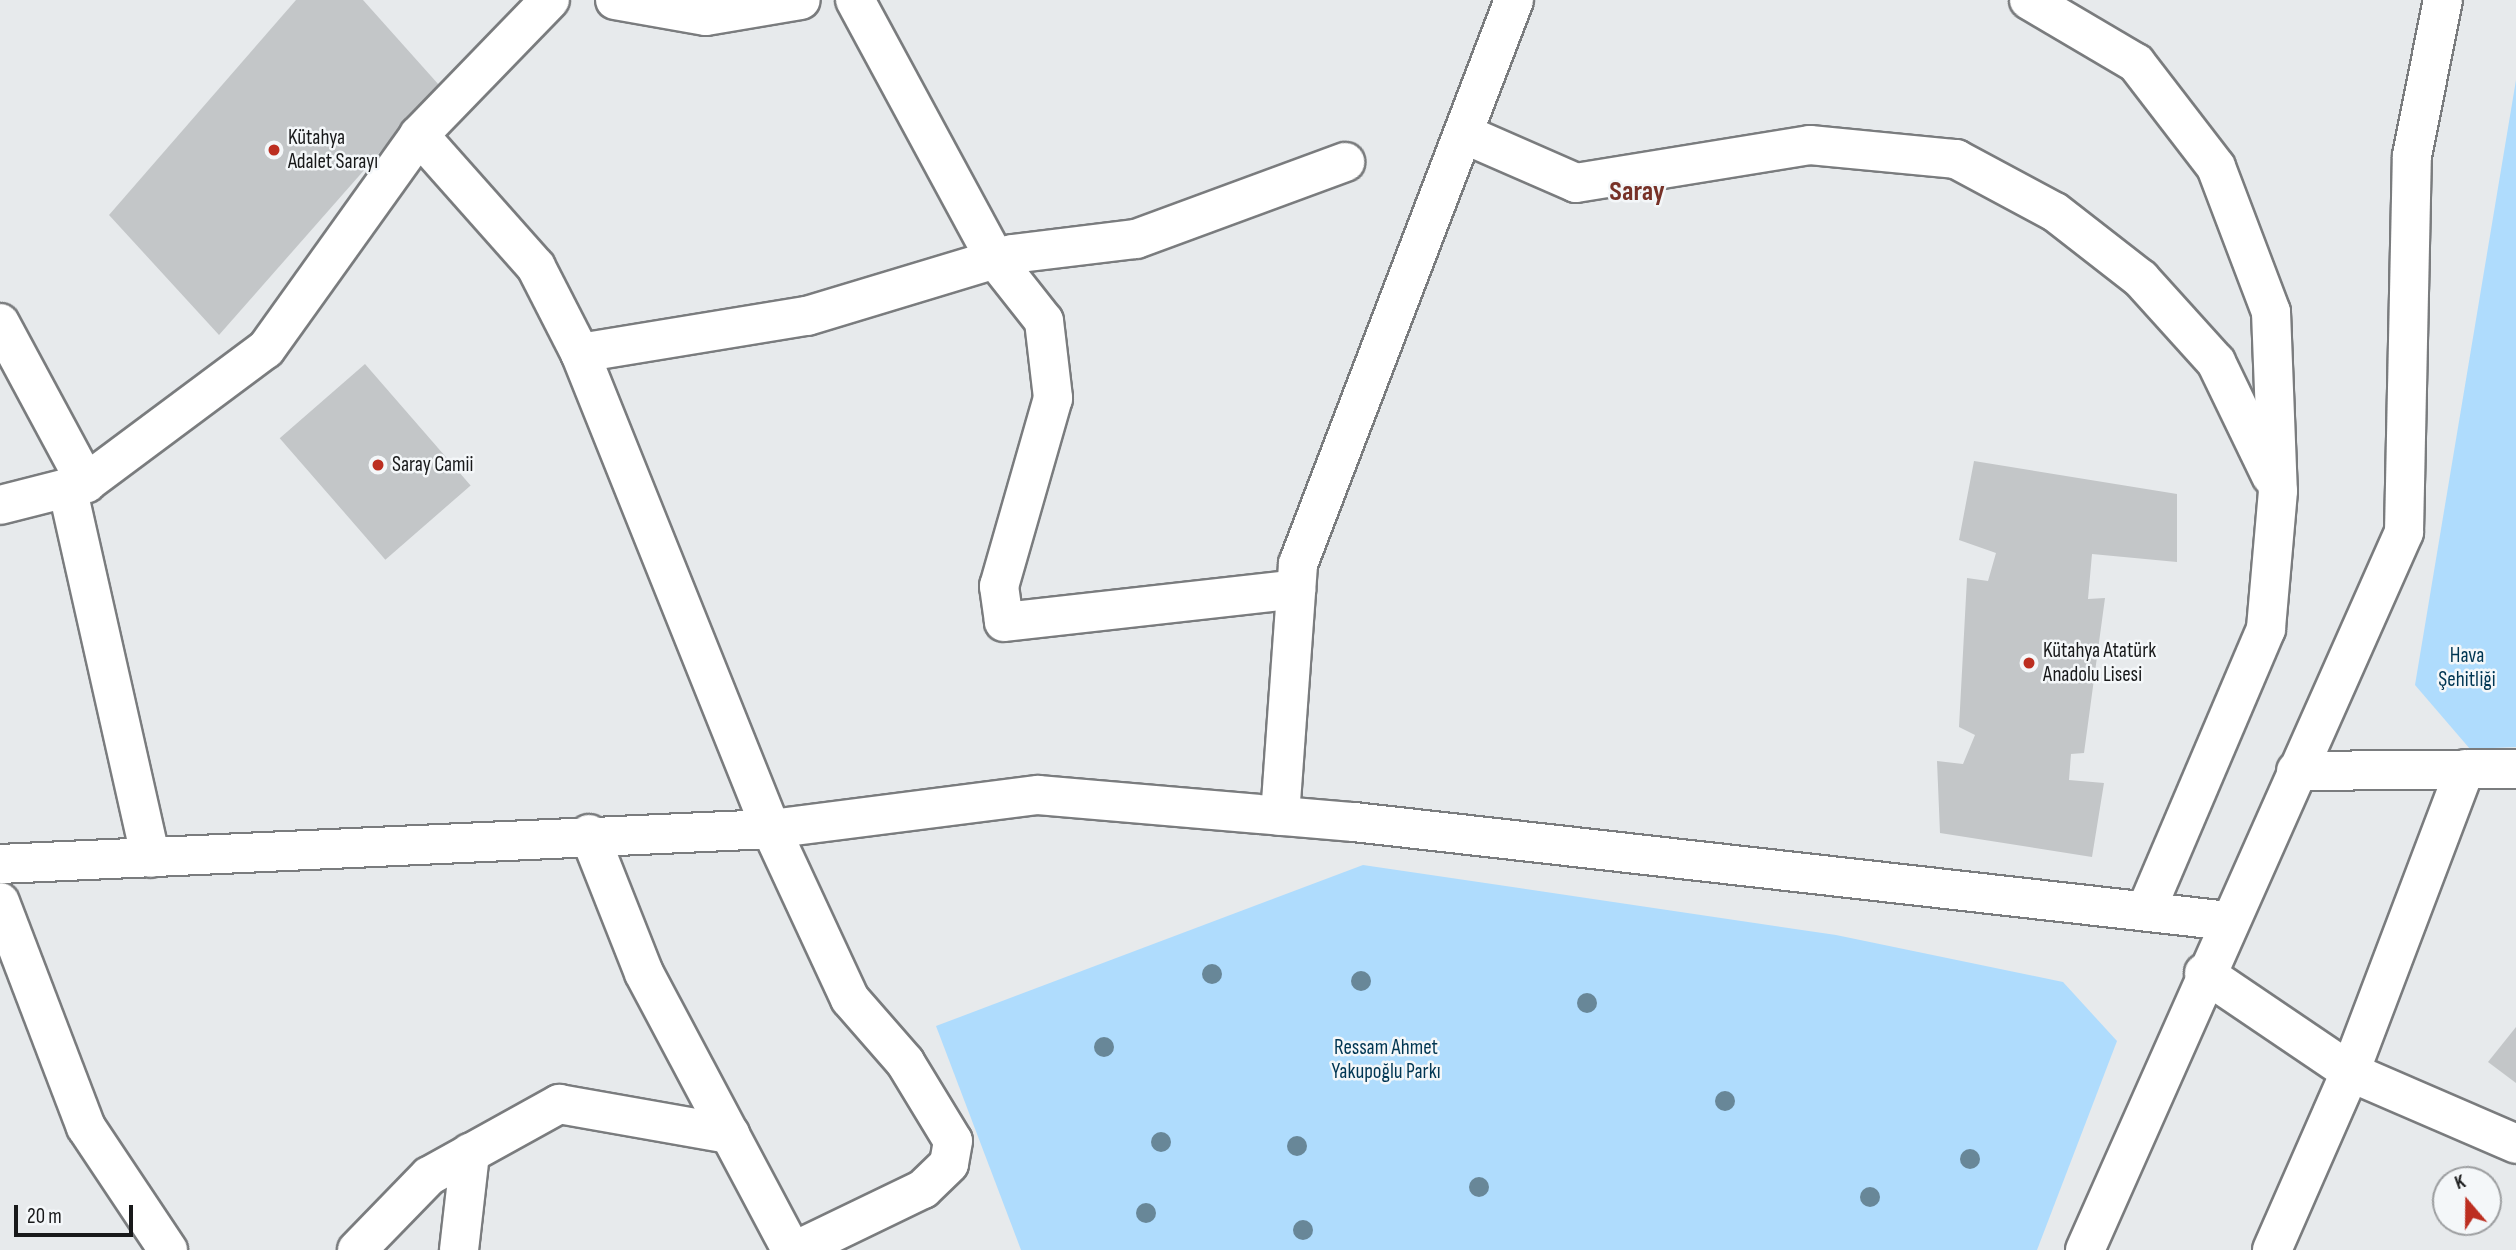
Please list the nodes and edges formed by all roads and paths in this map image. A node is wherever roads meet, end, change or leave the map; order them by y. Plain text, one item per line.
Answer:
1 (550, 0) edge
2 (615, 0) edge
3 (801, 0) edge
4 (855, 0) edge
5 (1514, 0) edge
6 (2029, 0) edge
7 (2443, 0) edge
8 (1464, 134) junction
9 (419, 135) junction
10 (1345, 162) dead end
11 (995, 259) junction
12 (0, 323) edge
13 (580, 353) junction
14 (77, 487) junction
15 (2278, 491) junction
16 (0, 505) edge
17 (1296, 589) junction
18 (2465, 769) junction
19 (2516, 769) edge
20 (2296, 771) junction
21 (1280, 816) junction
22 (771, 829) junction
23 (589, 834) junction
24 (151, 858) junction
25 (0, 864) edge
26 (0, 902) edge
27 (2147, 911) junction
28 (2228, 921) junction
29 (2204, 973) junction
30 (2350, 1072) junction
31 (730, 1134) junction
32 (2516, 1144) edge
33 (470, 1153) junction
34 (168, 1250) edge
35 (357, 1250) edge
36 (459, 1250) edge
37 (791, 1250) edge
38 (797, 1250) edge
39 (2085, 1250) edge
40 (2272, 1250) edge

1 - 9 street
2 - 3 street
4 - 11 street
5 - 8 street
6 - 15 street
7 - 20 street
8 - 15 street
8 - 17 street
9 - 13 street
9 - 14 street
10 - 11 street
11 - 13 street
11 - 17 street
12 - 14 street
13 - 22 street
14 - 16 street
14 - 24 street
15 - 27 street
17 - 21 street
18 - 19 street
18 - 20 street
18 - 30 street
20 - 28 street
21 - 22 street
21 - 27 street
22 - 23 street
22 - 38 street
23 - 24 street
23 - 31 street
24 - 25 street
26 - 34 street
27 - 28 street
28 - 29 street
29 - 30 street
29 - 39 street
30 - 32 street
30 - 40 street
31 - 33 street
31 - 37 street
33 - 35 street
33 - 36 street

